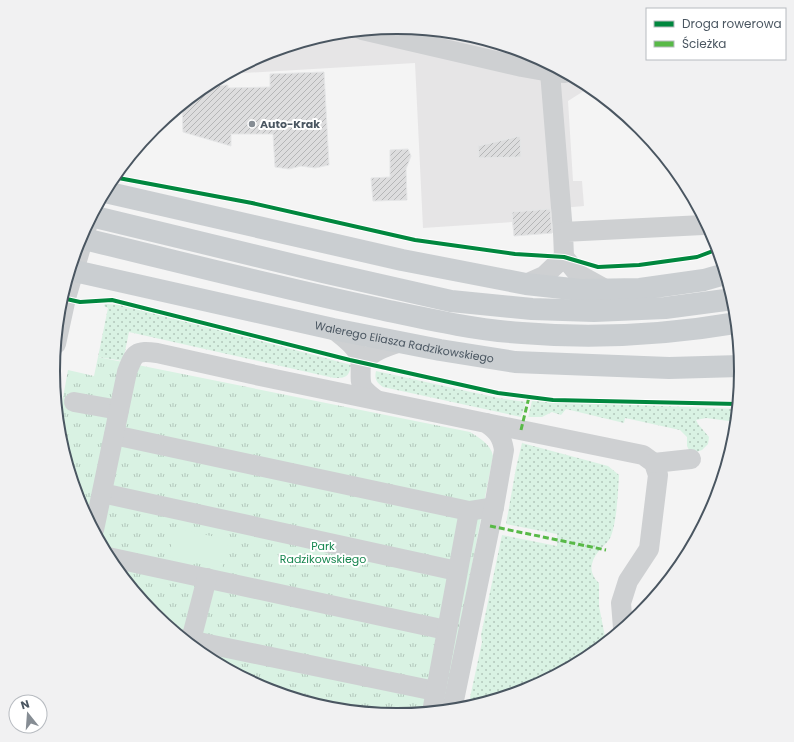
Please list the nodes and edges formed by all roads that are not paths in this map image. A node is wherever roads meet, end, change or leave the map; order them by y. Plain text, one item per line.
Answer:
1 (383, 35) edge
2 (551, 71) edge
3 (558, 75) edge
4 (111, 193) edge
5 (97, 218) edge
6 (700, 225) edge
7 (563, 232) junction
8 (87, 240) edge
9 (564, 257) junction
10 (75, 272) edge
11 (720, 275) edge
12 (526, 284) junction
13 (606, 290) junction
14 (727, 300) edge
15 (731, 324) edge
16 (333, 328) junction
17 (401, 342) junction
18 (362, 363) junction
19 (734, 366) edge
20 (669, 368) junction
21 (734, 378) edge
22 (374, 399) junction
23 (74, 402) dead end
24 (119, 410) junction
25 (486, 423) junction
26 (114, 435) junction
27 (691, 459) dead end
28 (654, 463) junction
29 (102, 493) junction
30 (494, 507) junction
31 (469, 511) junction
32 (96, 522) edge
33 (118, 559) edge
34 (457, 571) junction
35 (207, 578) junction
36 (622, 621) edge
37 (446, 630) junction
38 (189, 635) edge
39 (198, 642) edge
40 (435, 691) junction
41 (453, 703) edge
42 (433, 706) edge

1 - 2 street
3 - 7 street
4 - 12 main road
5 - 14 main road
6 - 7 street
7 - 9 street
8 - 15 main road, bridge
9 - 12 street
9 - 13 street
10 - 16 main road, Walerego Eliasza Radzikowskiego
11 - 13 main road
12 - 13 main road
16 - 17 main road, Walerego Eliasza Radzikowskiego
16 - 18 street
17 - 18 street
17 - 20 main road, Walerego Eliasza Radzikowskiego
18 - 22 street
19 - 20 main road, Walerego Eliasza Radzikowskiego
20 - 21 main road
22 - 24 street
22 - 25 street
23 - 24 street
24 - 26 street
25 - 28 street
25 - 30 street
26 - 29 street
26 - 31 street
27 - 28 street
28 - 36 street
29 - 32 street
29 - 34 street
30 - 31 street
30 - 41 street
31 - 34 street
33 - 35 street
34 - 37 street
35 - 37 street
35 - 38 street
37 - 40 street
39 - 40 street
40 - 42 street

